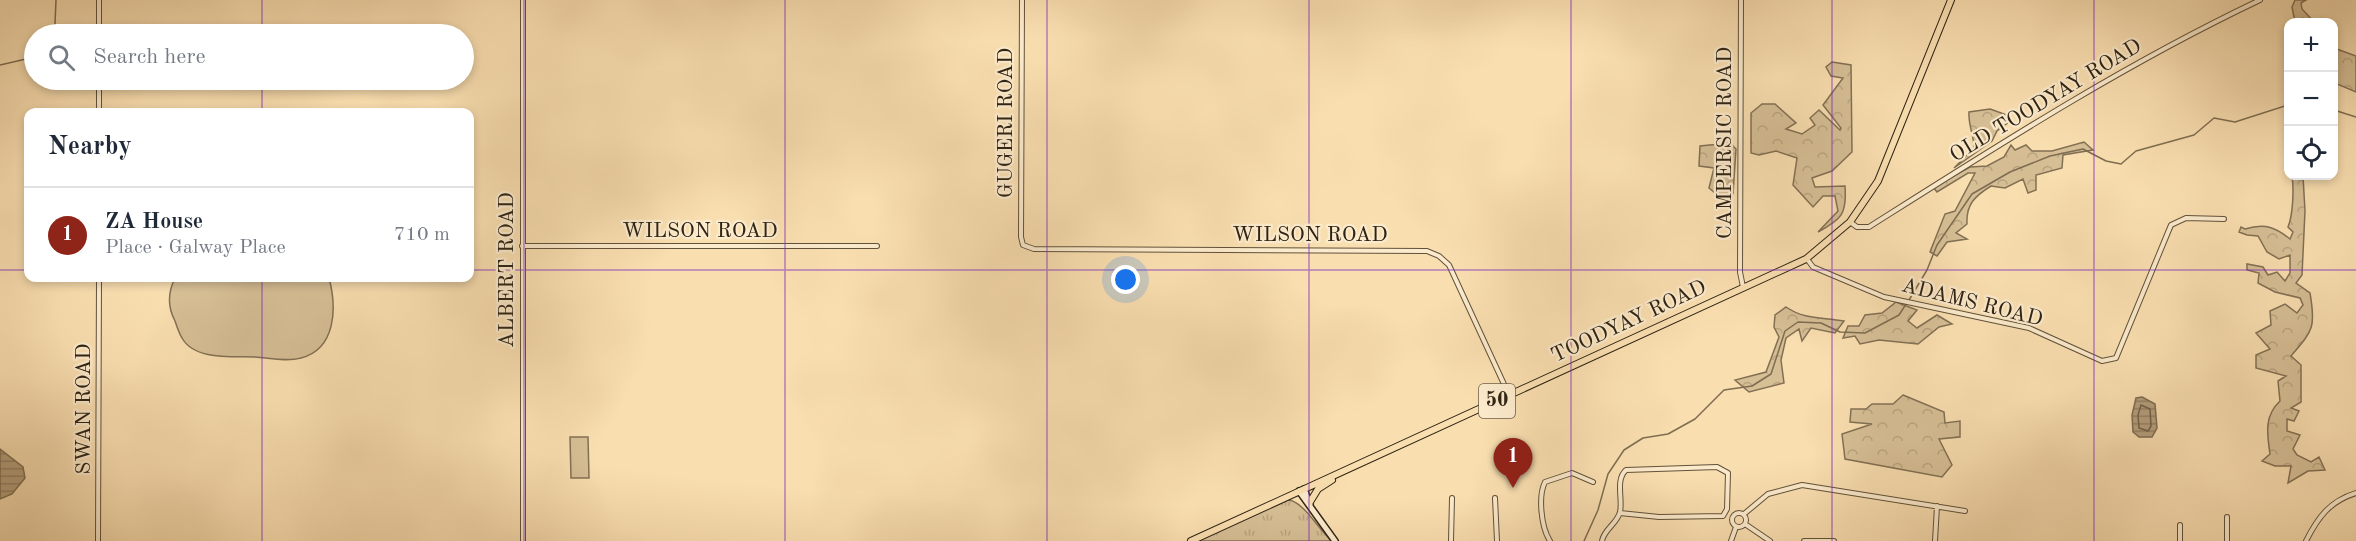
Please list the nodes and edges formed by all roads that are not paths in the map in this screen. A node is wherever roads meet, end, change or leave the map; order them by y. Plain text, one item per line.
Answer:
1 (99, 0) edge
2 (523, 0) edge
3 (1022, 0) edge
4 (1741, 0) edge
5 (1951, 0) edge
6 (2260, 0) edge
7 (99, 24) edge
8 (99, 90) edge
9 (99, 108) edge
10 (2224, 219) dead end
11 (1850, 222) junction
12 (1023, 245) joint
13 (522, 246) junction
14 (877, 246) dead end
15 (1806, 259) junction
16 (99, 282) edge
17 (1743, 286) junction
18 (1509, 395) junction
19 (1347, 470) junction
20 (1782, 480) dead end
21 (1593, 482) dead end
22 (1785, 488) junction
23 (1301, 490) junction
24 (2356, 493) edge
25 (1452, 498) dead end
26 (1495, 498) dead end
27 (1310, 505) junction
28 (1938, 506) junction
29 (1965, 511) dead end
30 (1620, 513) junction
31 (1744, 514) junction
32 (2227, 517) dead end
33 (1745, 524) junction
34 (2180, 525) dead end
35 (1736, 527) junction
36 (98, 541) edge
37 (523, 541) edge
38 (1191, 541) edge
39 (1335, 541) edge
40 (1451, 541) edge
41 (1497, 541) edge
42 (1550, 541) edge
43 (1602, 541) edge
44 (1731, 541) edge
45 (1770, 541) edge
46 (1804, 541) edge
47 (1833, 541) edge
48 (1935, 541) edge
49 (2180, 541) edge
50 (2227, 541) edge
51 (2306, 541) edge

1 - 7 street
2 - 13 street, ALBERT ROAD
3 - 12 street, GUGERI ROAD
4 - 17 street, CAMPERSIC ROAD
5 - 11 main road, TOODYAY ROAD / 50
6 - 11 street, OLD TOODYAY ROAD
8 - 9 street
10 - 15 street, ADAMS ROAD
11 - 15 main road, TOODYAY ROAD / 50
12 - 18 street, WILSON ROAD
13 - 14 street, WILSON ROAD
13 - 37 street, ALBERT ROAD
15 - 17 main road, TOODYAY ROAD / 50
16 - 36 street, SWAN ROAD
17 - 18 main road, TOODYAY ROAD / 50
18 - 19 main road, TOODYAY ROAD / 50
19 - 23 main road, TOODYAY ROAD / 50
19 - 27 main road
20 - 22 street
21 - 42 street
22 - 28 street
22 - 31 street
23 - 27 main road
23 - 38 main road, TOODYAY ROAD / 50
24 - 51 street
25 - 40 street
26 - 41 street
27 - 39 main road
28 - 29 street
28 - 48 street
30 - 30 street
30 - 43 street
31 - 33 street
31 - 35 street
32 - 50 street
33 - 35 street
33 - 45 street
34 - 49 street
35 - 44 street
46 - 47 street

